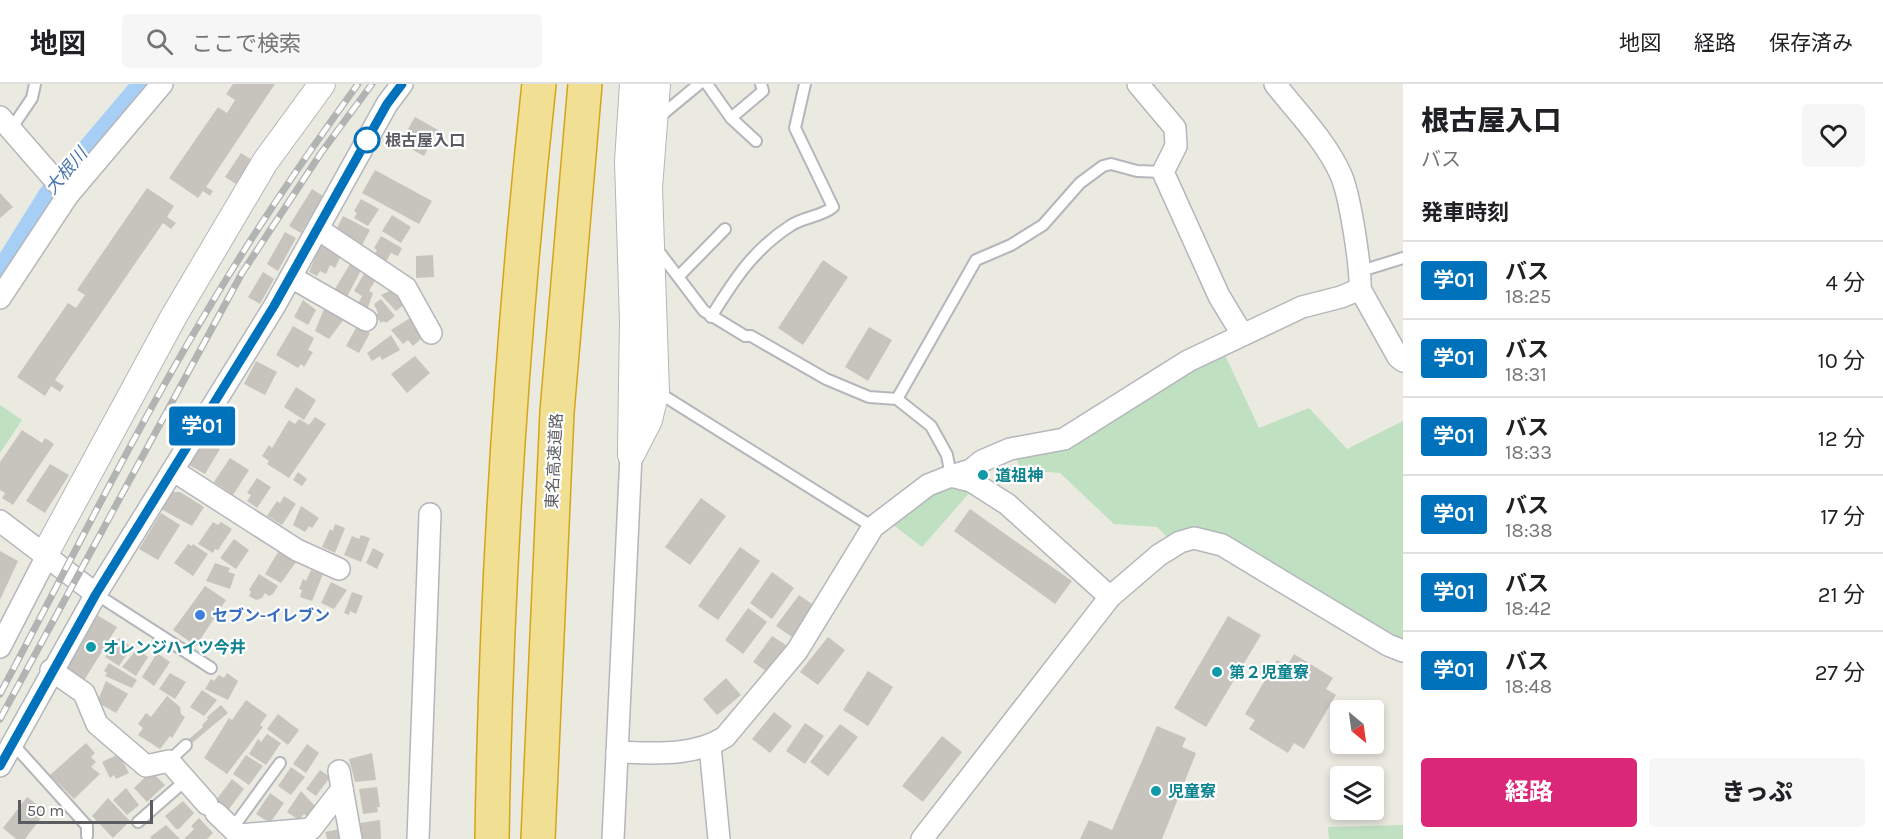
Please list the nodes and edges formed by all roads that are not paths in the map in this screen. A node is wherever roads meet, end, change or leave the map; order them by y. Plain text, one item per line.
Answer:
1 (35, 84) edge
2 (162, 84) edge
3 (322, 84) edge
4 (402, 84) edge
5 (538, 84) edge
6 (585, 84) edge
7 (633, 84) edge
8 (657, 84) edge
9 (699, 84) edge
10 (707, 84) edge
11 (761, 84) edge
12 (805, 84) edge
13 (1138, 84) edge
14 (1275, 84) edge
15 (731, 118) junction
16 (656, 120) junction
17 (4, 123) edge
18 (756, 141) dead end
19 (1163, 172) junction
20 (60, 186) junction
21 (318, 229) junction
22 (725, 230) dead end
23 (651, 253) junction
24 (1403, 258) edge
25 (679, 276) junction
26 (291, 277) junction
27 (1360, 280) junction
28 (0, 298) edge
29 (711, 317) junction
30 (366, 320) dead end
31 (431, 333) dead end
32 (1242, 334) junction
33 (1403, 361) edge
34 (656, 391) junction
35 (897, 399) junction
36 (631, 455) junction
37 (174, 471) junction
38 (951, 476) junction
39 (430, 514) dead end
40 (0, 521) edge
41 (873, 526) junction
42 (46, 555) junction
43 (339, 569) dead end
44 (96, 594) junction
45 (1110, 597) junction
46 (0, 646) edge
47 (1403, 651) edge
48 (211, 668) dead end
49 (51, 670) junction
50 (12, 743) junction
51 (186, 745) dead end
52 (710, 746) junction
53 (617, 752) junction
54 (169, 761) junction
55 (280, 763) dead end
56 (0, 766) edge
57 (186, 780) junction
58 (138, 822) dead end
59 (232, 829) junction
60 (87, 836) dead end
61 (351, 839) edge
62 (418, 839) edge
63 (492, 839) edge
64 (538, 839) edge
65 (613, 839) edge
66 (719, 839) edge
67 (922, 839) edge

1 - 17 lane
2 - 20 street
3 - 42 street
4 - 21 street
5 - 63 highway
6 - 64 highway, 東名高速道路
7 - 36 street
8 - 16 street
9 - 16 lane
10 - 15 lane
11 - 15 lane
12 - 29 lane
13 - 19 street
14 - 27 street
15 - 18 lane
16 - 23 street
17 - 20 street
19 - 32 street
19 - 35 lane
20 - 28 street
21 - 26 street
21 - 31 street
22 - 25 lane
23 - 25 lane
23 - 34 street
24 - 27 lane
25 - 29 lane
26 - 30 street
26 - 37 street
27 - 32 street
27 - 33 street
29 - 35 lane
32 - 38 street
34 - 36 street
34 - 41 lane
35 - 38 lane
36 - 53 street
37 - 43 street
37 - 44 street
38 - 41 street
38 - 45 street
39 - 62 street
40 - 42 street
41 - 52 street
42 - 44 street
42 - 46 street
44 - 48 lane
44 - 49 street
45 - 47 street
45 - 67 street
49 - 50 street
49 - 54 street
50 - 56 street
50 - 60 lane
51 - 54 lane
52 - 53 street
52 - 66 street
53 - 65 street
54 - 57 street
55 - 59 lane
57 - 58 lane
57 - 59 street
59 - 61 street

